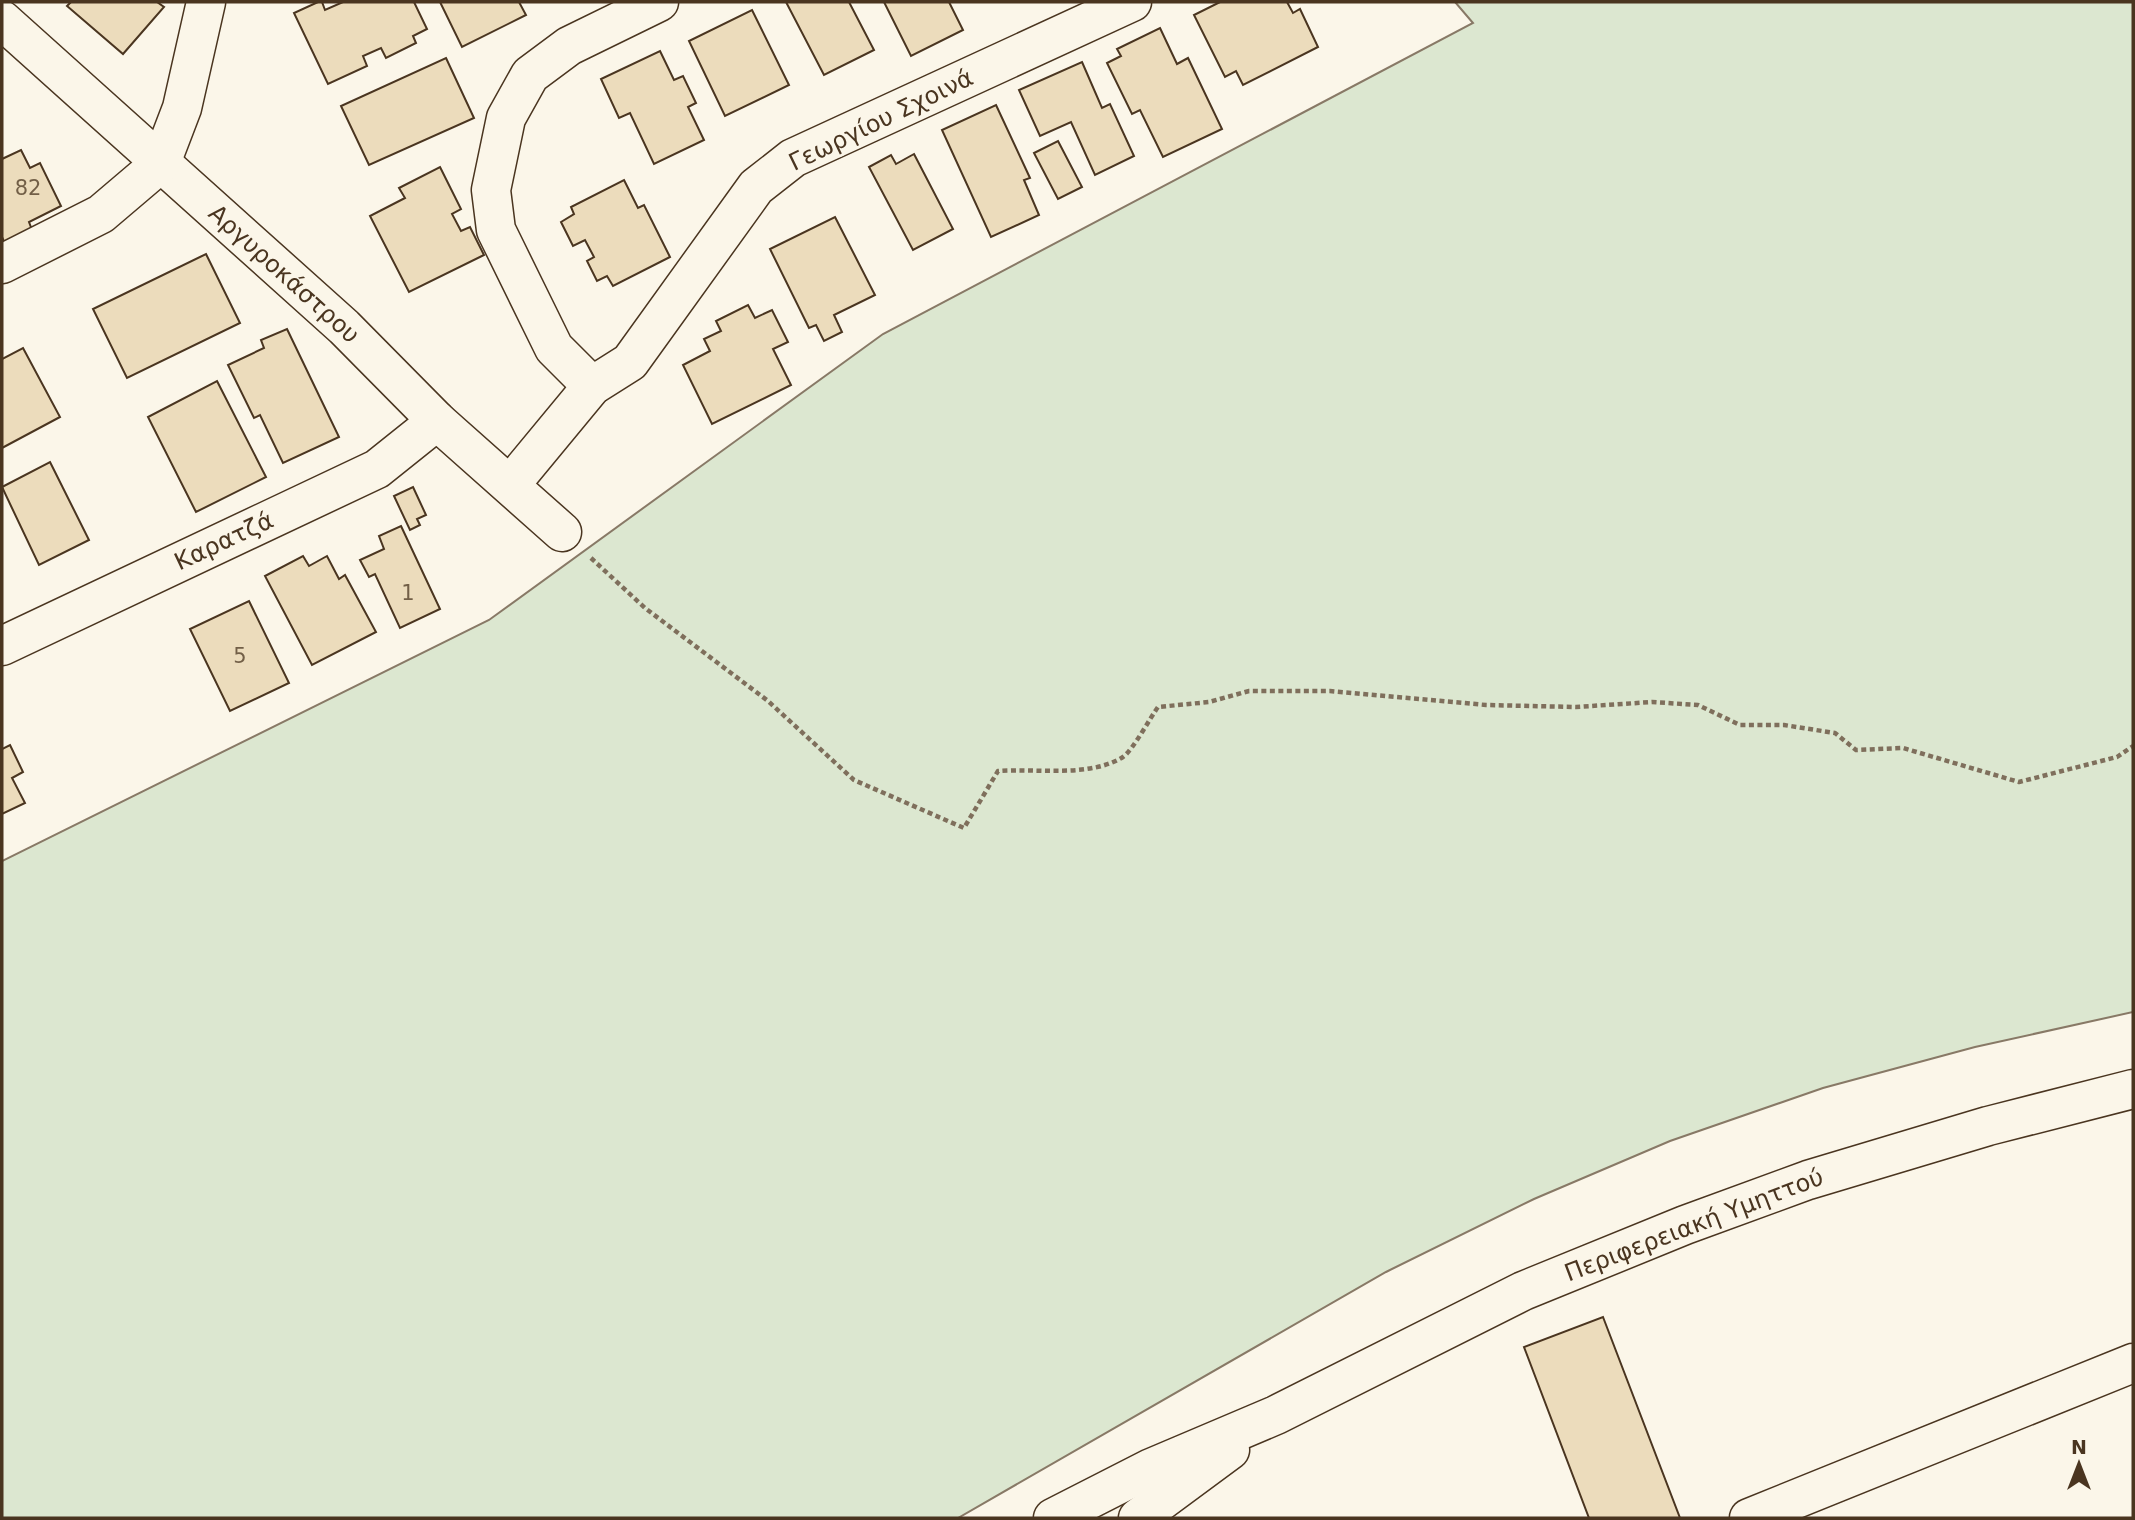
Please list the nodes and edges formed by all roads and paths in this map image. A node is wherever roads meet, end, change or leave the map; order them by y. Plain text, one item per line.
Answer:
1 (206, 2) edge
2 (659, 2) edge
3 (1132, 2) edge
4 (2, 20) edge
5 (161, 163) junction
6 (2, 264) edge
7 (592, 386) junction
8 (437, 421) junction
9 (511, 484) junction
10 (562, 532) joint
11 (2, 646) edge
12 (2133, 746) edge
13 (2133, 1089) edge
14 (2133, 1363) edge
15 (1276, 1415) junction
16 (1054, 1518) edge
17 (1139, 1518) edge
18 (1749, 1518) edge

1 - 5 main road
2 - 7 main road
3 - 7 main road, Γεωργίου Σχοινά
4 - 5 main road, Αργυροκάστρου
5 - 6 main road
5 - 8 main road, Αργυροκάστρου
7 - 9 main road, Γεωργίου Σχοινά
8 - 9 main road, Αργυροκάστρου
8 - 11 main road, Καρατζά
9 - 10 main road, Αργυροκάστρου
10 - 12 path
13 - 15 main road, Περιφερειακή Υμηττού
14 - 18 main road
15 - 16 main road
15 - 17 main road

